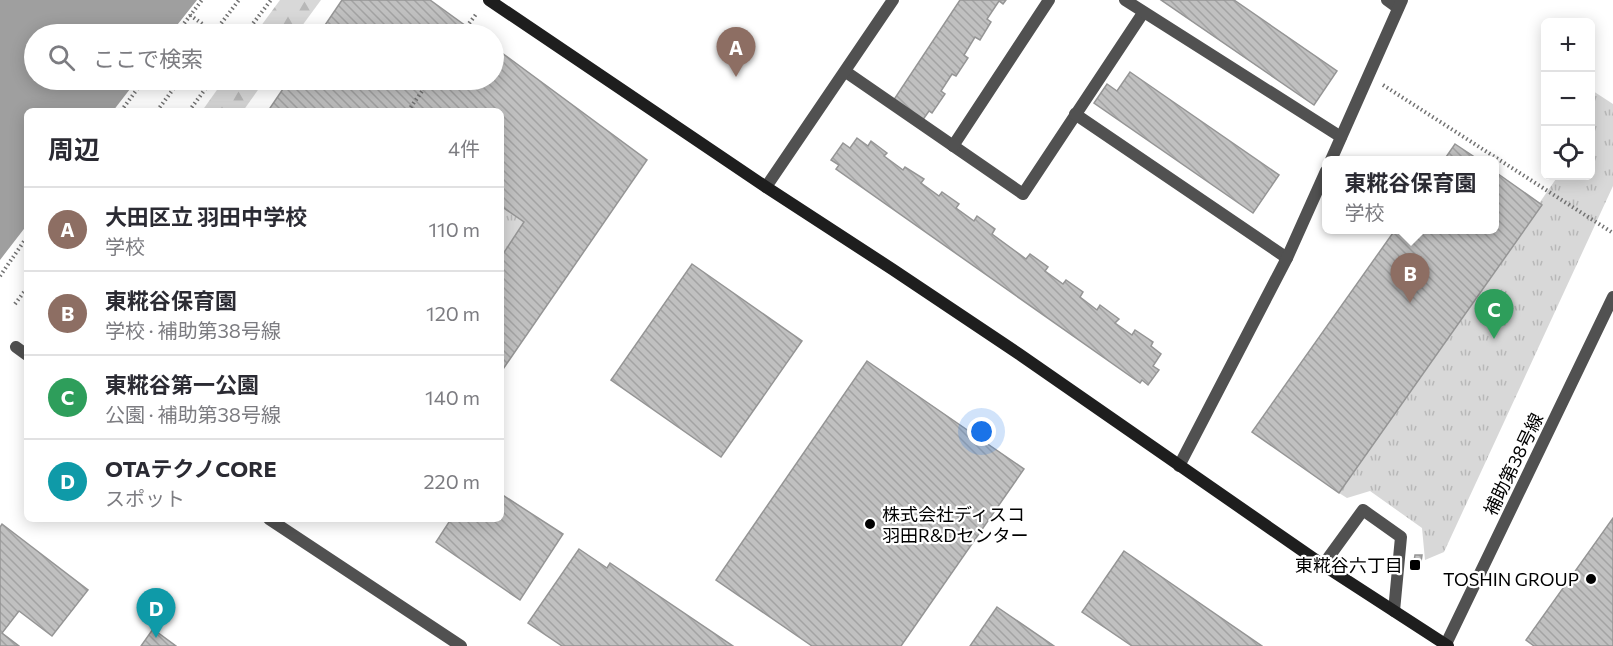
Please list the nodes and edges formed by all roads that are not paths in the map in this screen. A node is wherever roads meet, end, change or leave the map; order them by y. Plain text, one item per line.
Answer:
1 (489, 0) edge
2 (892, 0) edge
3 (1049, 0) edge
4 (1125, 0) edge
5 (1386, 0) edge
6 (1400, 4) edge
7 (1143, 13) junction
8 (846, 72) junction
9 (1075, 114) junction
10 (1341, 138) junction
11 (953, 146) junction
12 (1333, 156) edge
13 (1322, 180) edge
14 (766, 187) junction
15 (1287, 258) junction
16 (1613, 297) edge
17 (16, 347) dead end
18 (24, 353) edge
19 (1179, 466) junction
20 (274, 522) edge
21 (1323, 566) junction
22 (1394, 611) junction
23 (461, 646) edge
24 (1446, 646) edge

1 - 14 street
2 - 8 street
3 - 11 street
4 - 7 street
5 - 6 street
6 - 10 street
7 - 9 street
7 - 10 street
8 - 11 street
8 - 14 street
9 - 11 street
9 - 15 street
10 - 12 street
13 - 15 street
14 - 19 street
15 - 19 street
16 - 24 street, 補助第38号線
17 - 18 street
19 - 21 street
20 - 23 street
21 - 22 street
21 - 22 street
22 - 24 street

